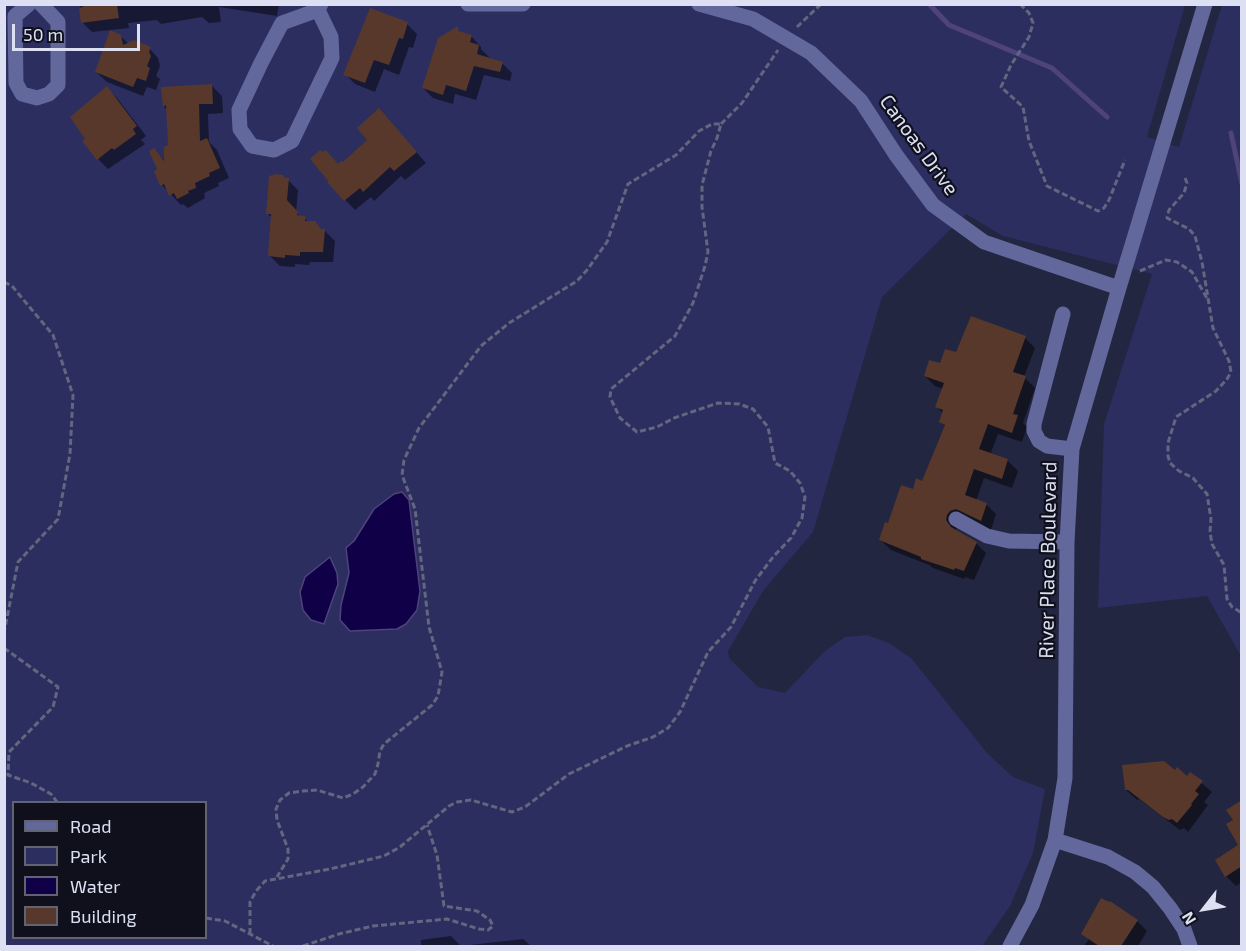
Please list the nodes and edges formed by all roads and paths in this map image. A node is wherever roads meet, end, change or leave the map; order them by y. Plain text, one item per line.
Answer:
1 (29, 4) edge
2 (40, 4) edge
3 (468, 4) edge
4 (523, 4) edge
5 (699, 4) edge
6 (821, 4) edge
7 (1020, 4) edge
8 (1205, 4) edge
9 (319, 7) edge
10 (797, 27) dead end
11 (779, 48) dead end
12 (721, 124) junction
13 (1125, 160) dead end
14 (1185, 178) dead end
15 (4, 282) edge
16 (1121, 282) junction
17 (1209, 301) junction
18 (1063, 314) dead end
19 (1072, 449) junction
20 (956, 519) dead end
21 (1067, 542) junction
22 (1242, 613) edge
23 (4, 633) edge
24 (4, 648) edge
25 (56, 801) edge
26 (427, 825) junction
27 (1055, 840) junction
28 (277, 878) junction
29 (207, 918) edge
30 (250, 934) junction
31 (273, 946) edge
32 (303, 946) edge
33 (1010, 946) edge
34 (1190, 946) edge

1 - 2 street
3 - 4 street
5 - 16 street, Canoas Drive
6 - 10 path
7 - 13 path
8 - 16 street, River Place Boulevard
9 - 9 street
11 - 12 path
12 - 26 path
12 - 28 path
14 - 17 path
15 - 23 path
16 - 17 path
16 - 19 street, River Place Boulevard
17 - 22 path
18 - 19 street
19 - 21 street, River Place Boulevard
20 - 21 street
21 - 27 street, River Place Boulevard
24 - 25 path
26 - 28 path
26 - 32 path
27 - 33 street, River Place Boulevard
27 - 34 street
28 - 30 path
29 - 30 path
30 - 31 path

